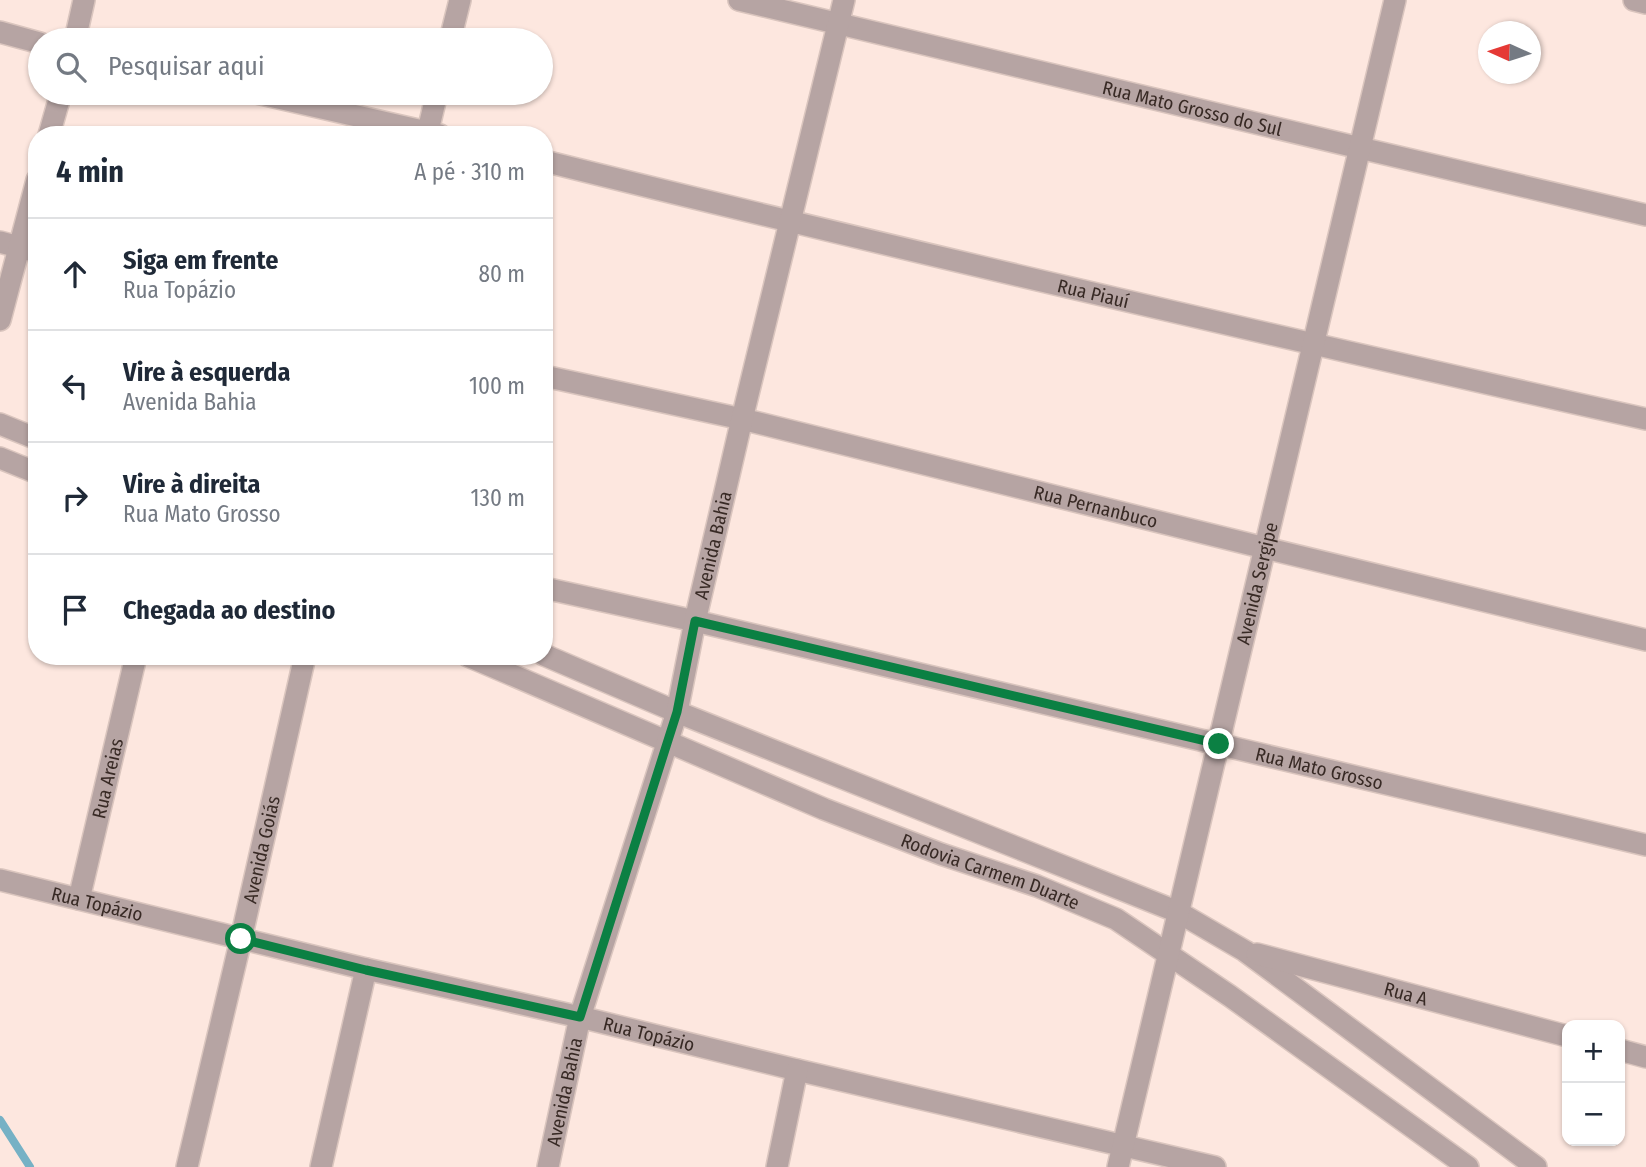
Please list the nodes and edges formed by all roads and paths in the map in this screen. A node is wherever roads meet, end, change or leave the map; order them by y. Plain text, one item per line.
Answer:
1 (83, 0) edge
2 (460, 0) edge
3 (739, 0) edge
4 (844, 0) edge
5 (1395, 0) edge
6 (1633, 0) edge
7 (1646, 3) edge
8 (839, 23) junction
9 (77, 28) edge
10 (453, 28) edge
11 (0, 32) edge
12 (28, 40) edge
13 (58, 105) edge
14 (307, 105) edge
15 (435, 105) edge
16 (52, 126) edge
17 (397, 126) edge
18 (432, 126) edge
19 (1360, 148) junction
20 (553, 163) edge
21 (28, 212) edge
22 (1646, 215) edge
23 (789, 222) junction
24 (18, 247) edge
25 (0, 320) edge
26 (1313, 345) junction
27 (553, 378) edge
28 (742, 419) junction
29 (1646, 419) edge
30 (0, 424) edge
31 (28, 435) edge
32 (0, 458) edge
33 (28, 469) edge
34 (1265, 548) junction
35 (553, 590) edge
36 (695, 621) junction
37 (1646, 640) edge
38 (553, 659) edge
39 (134, 665) edge
40 (303, 665) edge
41 (489, 665) edge
42 (677, 712) junction
43 (667, 740) junction
44 (1219, 744) junction
45 (1646, 845) edge
46 (0, 880) edge
47 (79, 900) junction
48 (1178, 912) junction
49 (241, 939) junction
50 (1245, 951) junction
51 (1168, 954) junction
52 (366, 970) junction
53 (580, 1017) junction
54 (1562, 1035) edge
55 (1625, 1051) edge
56 (1646, 1057) edge
57 (797, 1070) junction
58 (1121, 1157) edge
59 (187, 1167) edge
60 (321, 1167) edge
61 (548, 1167) edge
62 (777, 1167) edge
63 (1215, 1167) edge
64 (1468, 1167) edge
65 (1536, 1167) edge

1 - 9 street
2 - 10 street
3 - 8 street, Rua Mato Grosso do Sul
4 - 8 street, Avenida Bahia
5 - 19 street, Avenida Sergipe
6 - 7 street
8 - 19 street, Rua Mato Grosso do Sul
8 - 23 street, Avenida Bahia
11 - 12 street
13 - 16 street
14 - 17 street
15 - 18 street
19 - 22 street, Rua Mato Grosso do Sul
19 - 26 street, Avenida Sergipe
20 - 23 street, Rua Piauí
21 - 24 street
23 - 26 street, Rua Piauí
23 - 28 street, Avenida Bahia
24 - 25 street
26 - 29 street, Rua Piauí
26 - 34 street, Avenida Sergipe
27 - 28 street, Rua Pernanbuco
28 - 34 street, Rua Pernanbuco
28 - 36 street, Avenida Bahia
30 - 31 street
32 - 33 street
34 - 37 street, Rua Pernanbuco
34 - 44 street, Avenida Sergipe
35 - 36 street, Rua Mato Grosso
36 - 42 street, Avenida Bahia
36 - 44 street, Rua Mato Grosso
38 - 42 street, Rodovia Carmem Duarte
39 - 47 street, Rua Areias
40 - 49 street, Avenida Goiás
41 - 43 street, Rodovia Carmem Duarte
42 - 43 street, Avenida Bahia
42 - 48 street, Rodovia Carmem Duarte
43 - 51 street, Rodovia Carmem Duarte
43 - 53 street, Avenida Bahia
44 - 45 street, Rua Mato Grosso
44 - 48 street, Avenida Sergipe
46 - 47 street, Rua Topázio
47 - 49 street, Rua Topázio
48 - 50 street, Rodovia Carmem Duarte
48 - 51 street, Avenida Sergipe
49 - 52 street, Rua Topázio
49 - 59 street, Avenida Goiás
50 - 54 street, Rua A
50 - 65 street, Rodovia Carmem Duarte
51 - 58 street, Avenida Sergipe
51 - 64 street, Rodovia Carmem Duarte
52 - 53 street, Rua Topázio
52 - 60 street
53 - 57 street, Rua Topázio
53 - 61 street, Avenida Bahia
55 - 56 street
57 - 58 street, Rua Topázio
57 - 62 street
58 - 63 street, Rua Topázio

